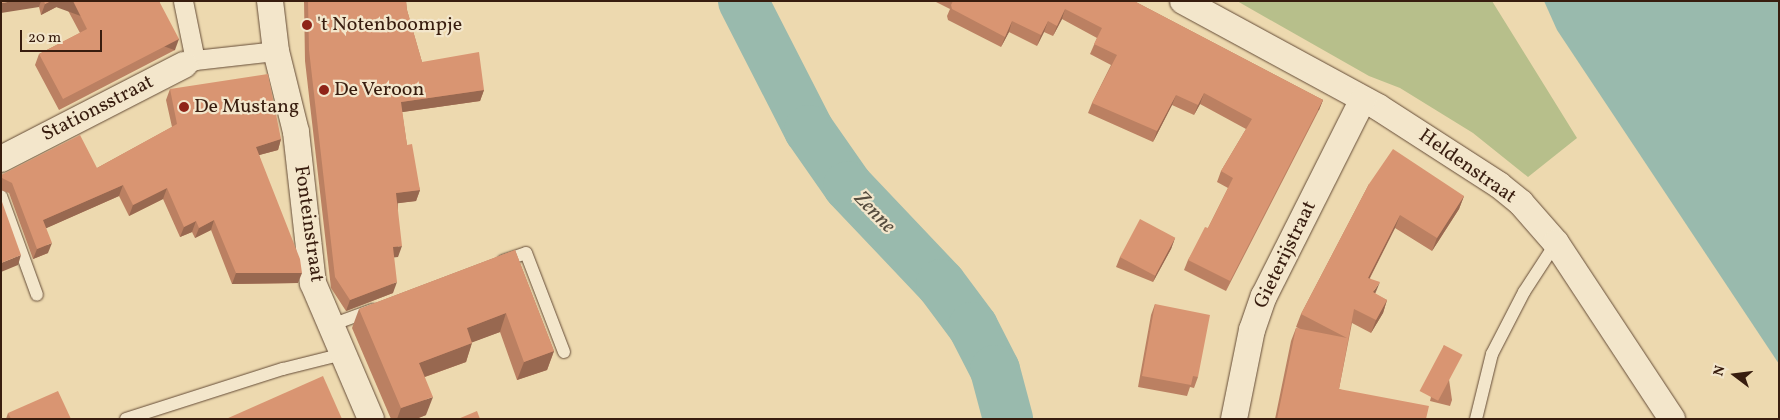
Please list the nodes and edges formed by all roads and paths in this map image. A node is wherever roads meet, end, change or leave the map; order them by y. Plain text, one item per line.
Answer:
1 (183, 1) edge
2 (270, 1) edge
3 (1183, 1) edge
4 (271, 51) junction
5 (189, 62) junction
6 (1363, 99) junction
7 (1, 158) edge
8 (1, 196) edge
9 (1556, 243) junction
10 (489, 267) edge
11 (37, 295) dead end
12 (387, 305) edge
13 (332, 325) junction
14 (564, 352) dead end
15 (344, 354) junction
16 (126, 419) edge
17 (371, 419) edge
18 (1234, 419) edge
19 (1476, 419) edge
20 (1672, 419) edge

1 - 5 street
2 - 4 street, Fonteinstraat
3 - 6 street, Heldenstraat
4 - 5 street
4 - 13 street, Fonteinstraat
5 - 7 street, Stationsstraat
6 - 9 street, Heldenstraat
6 - 18 street, Gieterijstraat
8 - 11 lane
9 - 19 lane
9 - 20 street, Heldenstraat
10 - 14 lane
12 - 13 lane
13 - 15 street, Fonteinstraat
15 - 16 lane
15 - 17 street, Fonteinstraat

